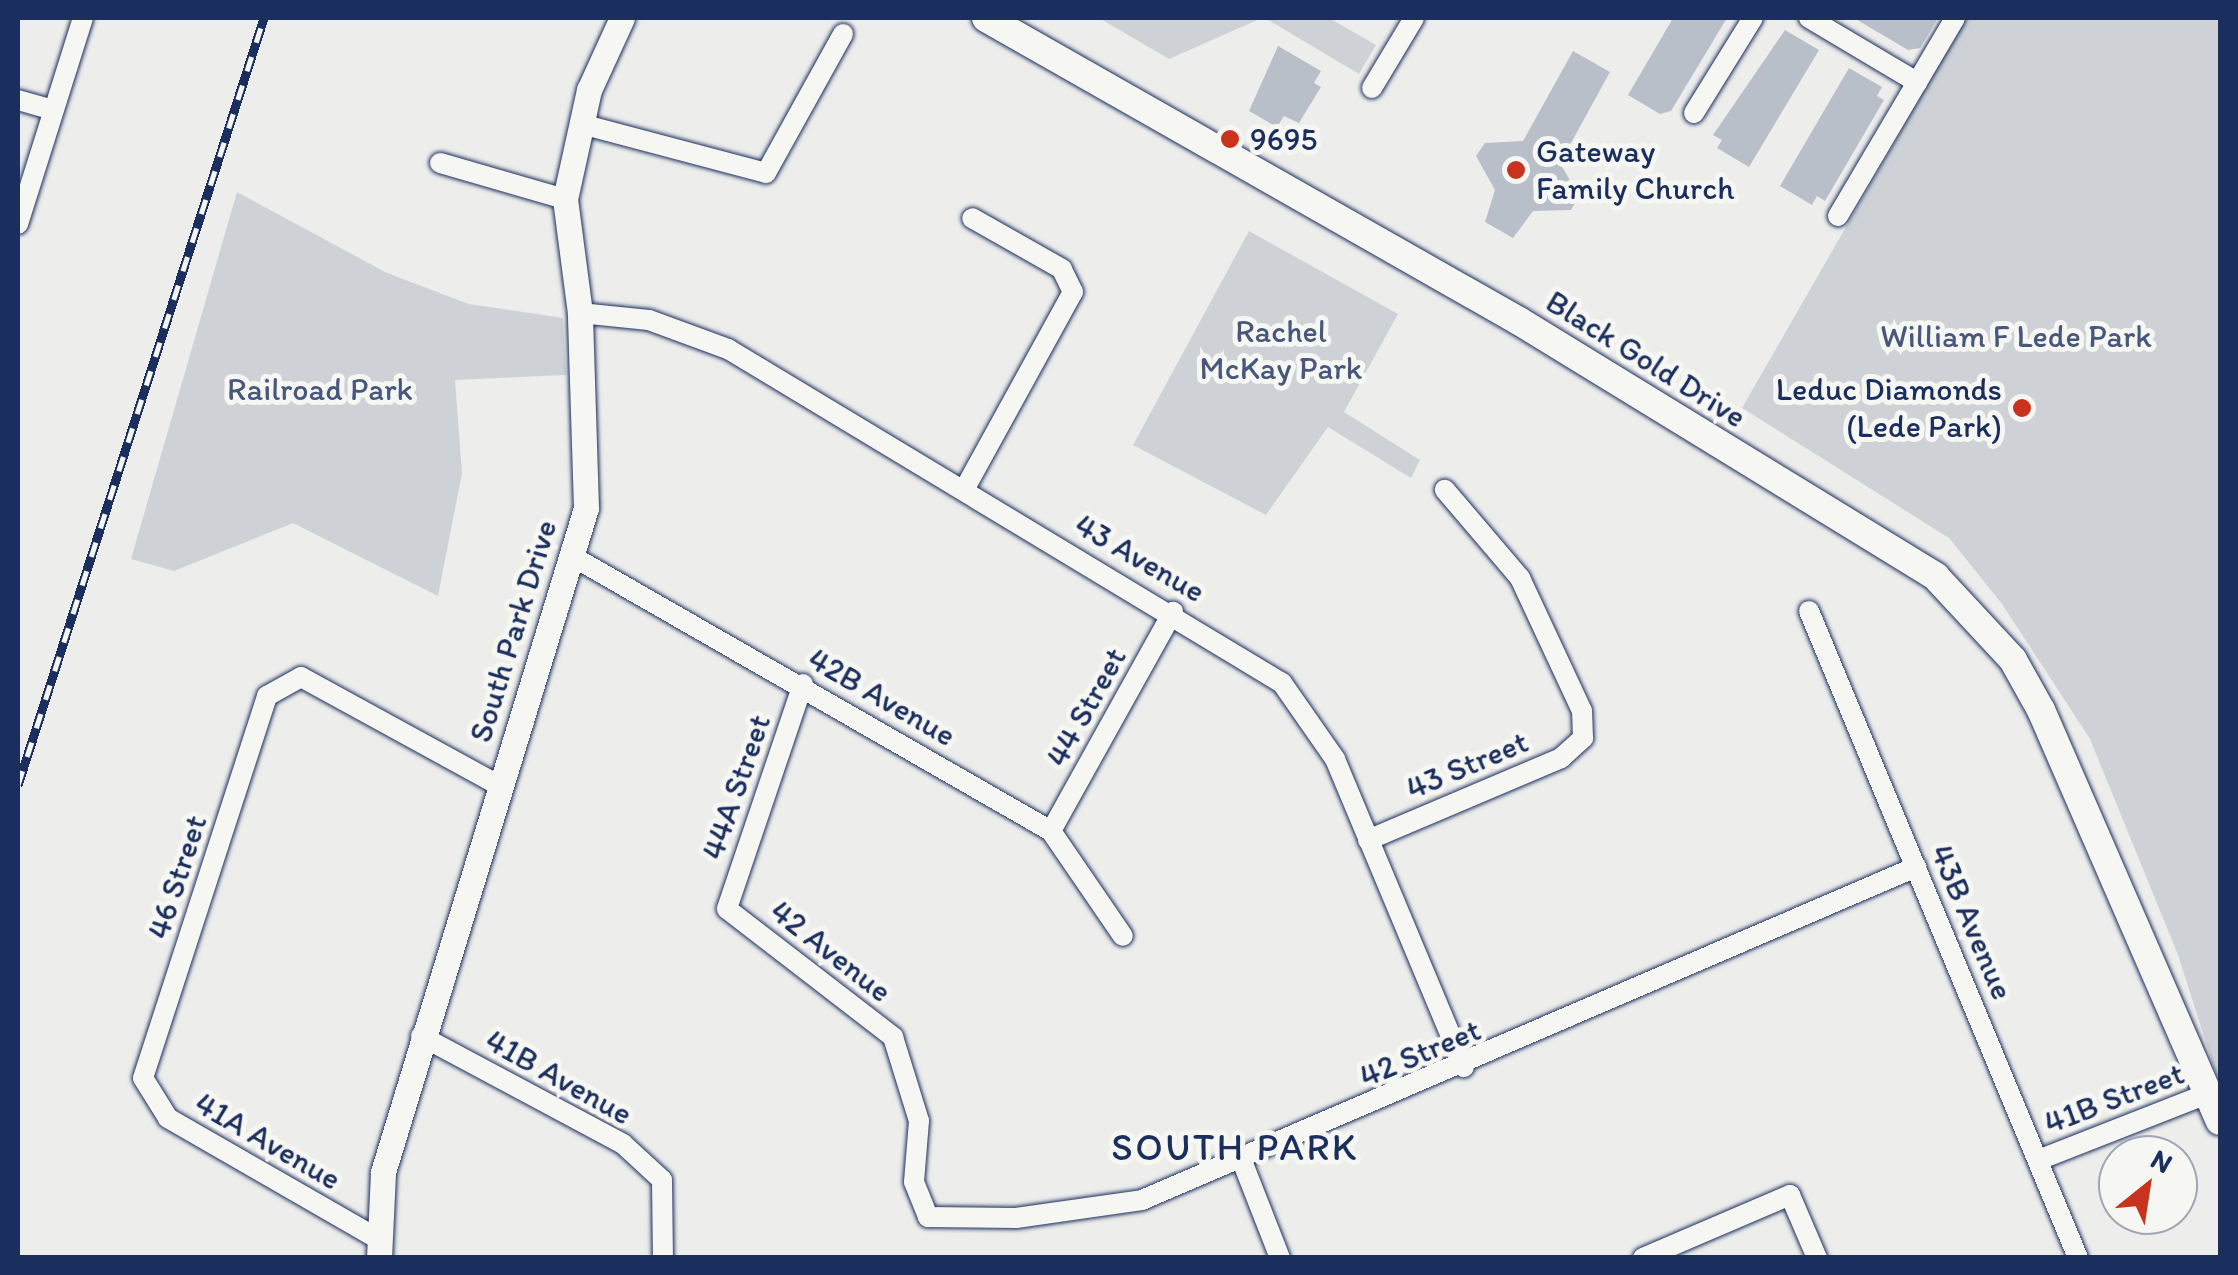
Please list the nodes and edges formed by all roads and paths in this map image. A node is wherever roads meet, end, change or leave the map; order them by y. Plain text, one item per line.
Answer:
1 (84, 18) edge
2 (622, 18) edge
3 (986, 18) edge
4 (1414, 18) edge
5 (1752, 18) edge
6 (1809, 18) edge
7 (1955, 18) edge
8 (843, 34) dead end
9 (1918, 82) junction
10 (1372, 88) dead end
11 (18, 100) edge
12 (54, 110) junction
13 (1694, 113) dead end
14 (581, 124) junction
15 (440, 163) dead end
16 (564, 198) junction
17 (1838, 216) dead end
18 (972, 218) dead end
19 (18, 224) edge
20 (580, 313) junction
21 (964, 490) junction
22 (1444, 490) dead end
23 (570, 555) junction
24 (1809, 611) dead end
25 (1173, 612) junction
26 (803, 684) junction
27 (500, 786) junction
28 (1051, 832) junction
29 (1368, 840) junction
30 (1916, 867) junction
31 (726, 909) joint
32 (1123, 936) dead end
33 (421, 1036) junction
34 (1464, 1068) junction
35 (144, 1078) joint
36 (2208, 1093) junction
37 (2220, 1121) edge
38 (2041, 1159) junction
39 (1242, 1161) junction
40 (928, 1217) joint
41 (380, 1249) edge
42 (663, 1258) edge
43 (1280, 1258) edge
44 (1642, 1258) edge
45 (1817, 1258) edge
46 (2078, 1258) edge

1 - 12 street
2 - 14 street, South Park Drive
3 - 36 main road, Black Gold Drive
4 - 10 street
5 - 13 street
6 - 9 street
7 - 9 street
8 - 14 street
9 - 17 street
11 - 12 street
12 - 19 street
14 - 16 street, South Park Drive
15 - 16 street
16 - 20 street, South Park Drive
18 - 21 street
20 - 21 street, 43 Avenue
20 - 23 street, South Park Drive
21 - 25 street, 43 Avenue
22 - 29 street, 43 Street
23 - 26 street, 42B Avenue
23 - 27 street, South Park Drive
24 - 30 street, 43B Avenue
25 - 28 street, 44 Street
25 - 29 street, 43 Avenue
26 - 28 street, 42B Avenue
26 - 31 street, 44A Street
27 - 33 street, South Park Drive
27 - 35 street, 46 Street
28 - 32 street, 42B Avenue
29 - 34 street, 43 Avenue
30 - 34 street, 42 Street
30 - 38 street, 43B Avenue
31 - 40 street, 42 Avenue
33 - 41 street, South Park Drive
33 - 42 street, 41B Avenue
34 - 39 street, 42 Street
35 - 41 street, 41A Avenue
36 - 37 main road, Black Gold Drive
36 - 38 street, 41B Street
38 - 46 street, 43B Avenue
39 - 40 street, 42 Street
39 - 43 street
44 - 45 street

